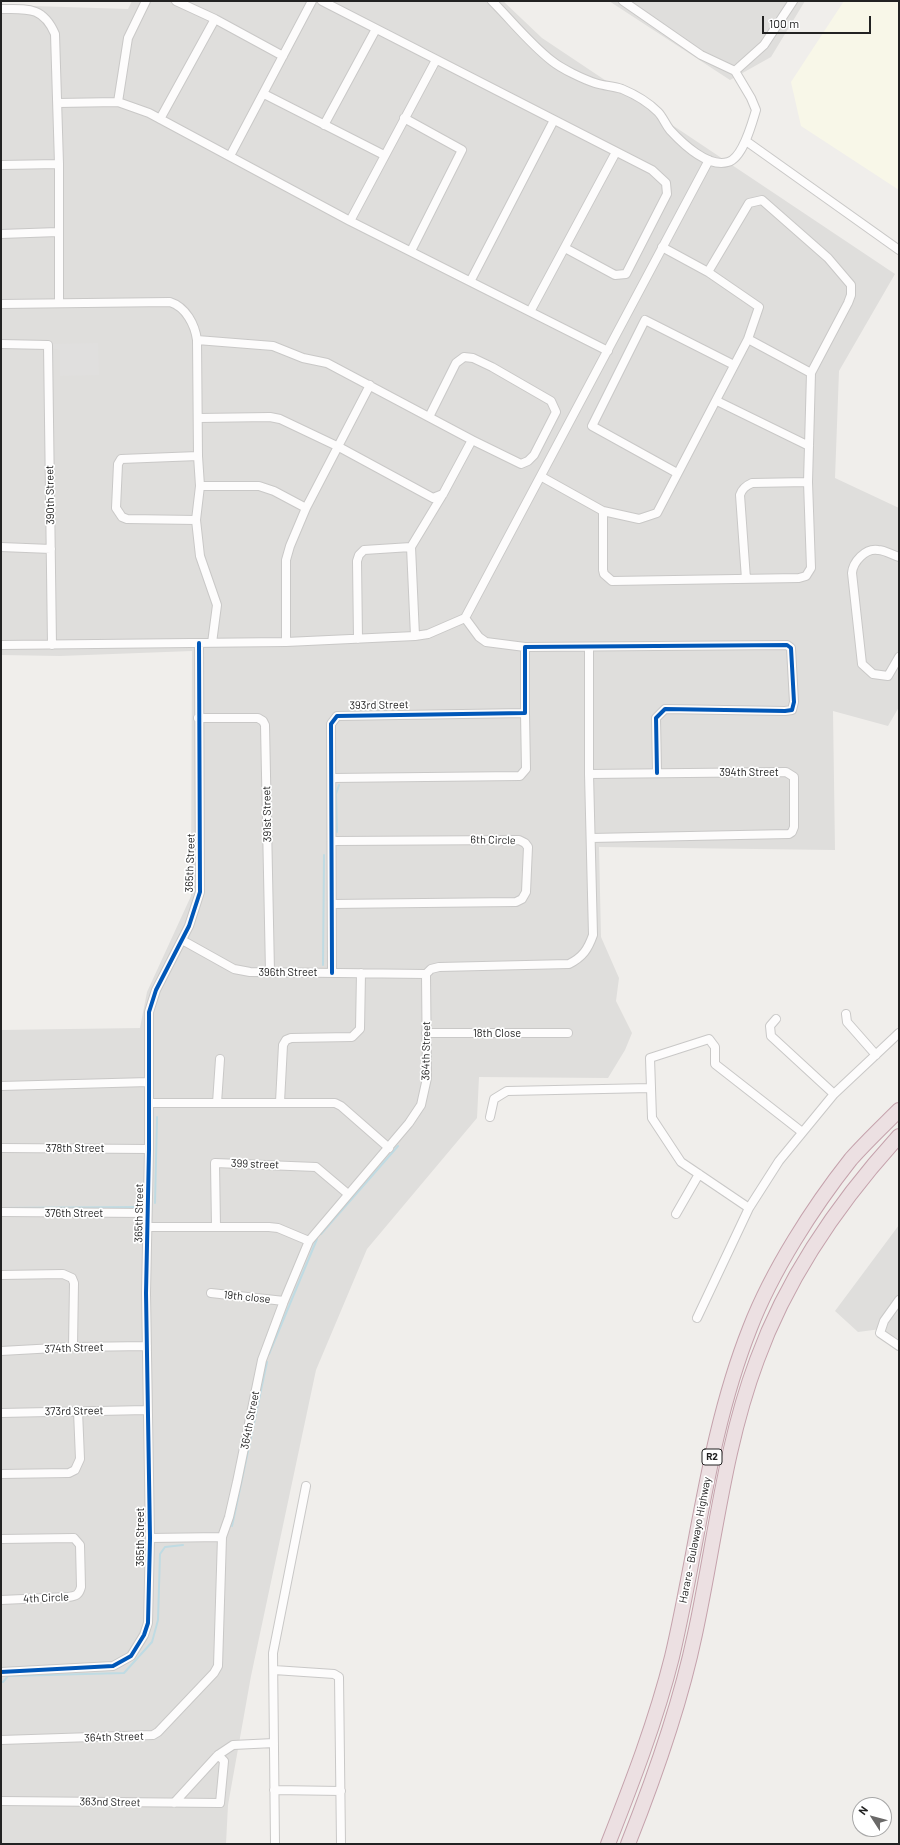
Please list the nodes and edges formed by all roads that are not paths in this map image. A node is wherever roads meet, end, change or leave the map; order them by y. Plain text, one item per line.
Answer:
1 (146, 1) edge
2 (176, 1) edge
3 (312, 1) edge
4 (322, 1) edge
5 (492, 1) edge
6 (623, 1) edge
7 (793, 1) edge
8 (1, 9) edge
9 (215, 19) junction
10 (376, 29) junction
11 (283, 56) junction
12 (436, 60) junction
13 (735, 71) junction
14 (264, 94) junction
15 (118, 102) junction
16 (58, 103) junction
17 (404, 118) junction
18 (160, 119) junction
19 (554, 120) junction
20 (324, 125) junction
21 (746, 141) junction
22 (616, 152) junction
23 (384, 155) junction
24 (230, 156) junction
25 (709, 160) junction
26 (59, 164) junction
27 (1, 165) edge
28 (350, 221) junction
29 (58, 232) junction
30 (1, 234) edge
31 (662, 247) junction
32 (565, 248) junction
33 (899, 250) edge
34 (411, 251) junction
35 (708, 272) junction
36 (471, 280) junction
37 (59, 302) junction
38 (1, 304) edge
39 (531, 310) junction
40 (748, 339) junction
41 (197, 340) junction
42 (1, 344) edge
43 (608, 351) junction
44 (734, 365) junction
45 (811, 373) junction
46 (370, 385) junction
47 (717, 400) junction
48 (429, 417) junction
49 (199, 418) junction
50 (472, 440) junction
51 (810, 446) junction
52 (339, 448) junction
53 (198, 456) junction
54 (677, 473) junction
55 (542, 477) junction
56 (808, 482) junction
57 (200, 486) junction
58 (443, 494) junction
59 (306, 508) junction
60 (603, 511) junction
61 (196, 520) junction
62 (1, 547) edge
63 (411, 548) junction
64 (51, 549) junction
65 (899, 557) edge
66 (746, 579) junction
67 (465, 618) junction
68 (415, 636) junction
69 (358, 639) junction
70 (286, 642) junction
71 (212, 643) junction
72 (199, 644) junction
73 (1, 645) edge
74 (52, 645) junction
75 (525, 647) junction
76 (589, 648) junction
77 (899, 656) edge
78 (525, 713) junction
79 (198, 718) junction
80 (657, 773) junction
81 (589, 774) junction
82 (332, 778) junction
83 (591, 838) junction
84 (333, 841) junction
85 (332, 904) junction
86 (182, 940) junction
87 (270, 972) junction
88 (332, 973) junction
89 (361, 973) junction
90 (426, 974) junction
91 (846, 1014) dead end
92 (776, 1019) dead end
93 (426, 1033) junction
94 (568, 1033) dead end
95 (899, 1033) edge
96 (876, 1055) junction
97 (220, 1059) dead end
98 (149, 1082) junction
99 (1, 1086) edge
100 (651, 1088) junction
101 (834, 1094) junction
102 (280, 1102) junction
103 (149, 1103) junction
104 (217, 1103) junction
105 (899, 1110) edge
106 (490, 1117) dead end
107 (802, 1132) junction
108 (899, 1136) edge
109 (1, 1148) edge
110 (389, 1148) junction
111 (149, 1149) junction
112 (699, 1174) junction
113 (348, 1194) junction
114 (749, 1208) junction
115 (1, 1212) edge
116 (147, 1213) junction
117 (676, 1214) dead end
118 (216, 1226) junction
119 (147, 1227) junction
120 (309, 1241) junction
121 (1, 1275) edge
122 (211, 1293) dead end
123 (899, 1300) edge
124 (284, 1301) junction
125 (696, 1318) dead end
126 (148, 1346) junction
127 (899, 1346) edge
128 (73, 1347) junction
129 (1, 1351) edge
130 (147, 1410) junction
131 (78, 1411) junction
132 (1, 1413) edge
133 (1, 1474) edge
134 (306, 1486) dead end
135 (222, 1537) junction
136 (150, 1538) junction
137 (1, 1539) edge
138 (1, 1600) edge
139 (274, 1670) junction
140 (1, 1672) edge
141 (1, 1740) edge
142 (274, 1743) junction
143 (218, 1756) junction
144 (274, 1790) junction
145 (341, 1791) junction
146 (1, 1801) edge
147 (174, 1803) junction
148 (275, 1844) edge
149 (341, 1844) edge
150 (608, 1844) edge
151 (628, 1844) edge

1 - 15 street
2 - 9 street
3 - 11 street
4 - 10 street
5 - 25 street
6 - 13 street
7 - 13 street
8 - 16 street
9 - 11 street
9 - 18 street
10 - 12 street
10 - 20 street
11 - 14 street
12 - 17 street
12 - 19 street
13 - 21 street
14 - 20 street
14 - 24 street
15 - 16 street
15 - 18 street
16 - 26 street
17 - 23 street
17 - 34 street
18 - 24 street
19 - 22 street
19 - 36 street
20 - 23 street
21 - 25 street
21 - 33 street
22 - 32 street
22 - 32 street
23 - 28 street
24 - 28 street
25 - 31 street
26 - 27 street
26 - 29 street
28 - 34 street
29 - 30 street
29 - 37 street
31 - 35 street
31 - 43 street
32 - 39 street
34 - 36 street
35 - 40 street
35 - 45 street
36 - 39 street
37 - 38 street
37 - 41 street
39 - 43 street
40 - 44 street
40 - 45 street
41 - 46 street
41 - 49 street
42 - 64 street, 390th Street
43 - 55 street
44 - 47 street
44 - 54 street
45 - 51 street
46 - 48 street
46 - 52 street
47 - 51 street
47 - 54 street
48 - 50 street
48 - 50 street
49 - 52 street
49 - 53 street
50 - 58 street
51 - 56 street
52 - 58 street
52 - 59 street
53 - 57 street
53 - 61 street
54 - 60 street
55 - 60 street
55 - 67 street
56 - 66 street
56 - 66 street
57 - 59 street
57 - 61 street
58 - 63 street
59 - 70 street
60 - 66 street
61 - 71 street
62 - 64 street
63 - 68 street
63 - 69 street
64 - 74 street, 390th Street
65 - 77 street
67 - 68 street
67 - 75 street
68 - 69 street
69 - 70 street
70 - 71 street
71 - 72 street
72 - 74 street
72 - 79 street, 365th Street
73 - 74 street
75 - 76 street
75 - 78 street
76 - 80 street
76 - 81 street
78 - 82 street, 393rd Street
78 - 82 street
79 - 86 street, 365th Street
79 - 87 street, 391st Street
80 - 81 street, 394th Street
80 - 83 street, 394th Street
81 - 83 street
82 - 84 street, 393rd Street
83 - 90 street
84 - 85 street, 393rd Street
84 - 85 street, 6th Circle
85 - 88 street, 393rd Street
86 - 87 street, 396th Street
86 - 98 street, 365th Street
87 - 88 street, 396th Street
88 - 89 street, 396th Street
89 - 90 street, 396th Street
89 - 102 street
90 - 93 street, 364th Street
91 - 96 street
92 - 101 street
93 - 94 street, 18th Close
93 - 110 street, 364th Street
95 - 96 street
96 - 101 street
97 - 104 street
98 - 99 street
98 - 103 street, 365th Street
100 - 106 street
100 - 107 street
100 - 112 street
101 - 107 street
102 - 104 street
102 - 110 street
103 - 104 street
103 - 111 street, 365th Street
105 - 150 highway, Harare - Bulawayo Highway / R2
107 - 114 street
108 - 151 highway, Harare - Bulawayo Highway / R2
109 - 111 street, 378th Street
110 - 113 street, 364th Street
111 - 116 street, 365th Street
112 - 114 street
112 - 117 street
113 - 118 street, 399 street
113 - 120 street, 364th Street
114 - 125 street
115 - 116 street, 376th Street
116 - 119 street, 365th Street
118 - 119 street
118 - 120 street
119 - 126 street, 365th Street
120 - 124 street, 364th Street
121 - 128 street
122 - 124 street, 19th close
123 - 127 street
124 - 135 street, 364th Street
126 - 128 street, 374th Street
126 - 130 street, 365th Street
128 - 129 street, 374th Street
130 - 131 street, 373rd Street
130 - 136 street, 365th Street
131 - 132 street, 373rd Street
131 - 133 street
134 - 139 street
135 - 136 street
135 - 141 street, 364th Street
136 - 140 street, 365th Street
137 - 138 street, 4th Circle
139 - 142 street
139 - 145 street
142 - 143 street
142 - 144 street
143 - 147 street
143 - 147 street, 363nd Street
144 - 145 street
144 - 148 street
145 - 149 street
146 - 147 street, 363nd Street

